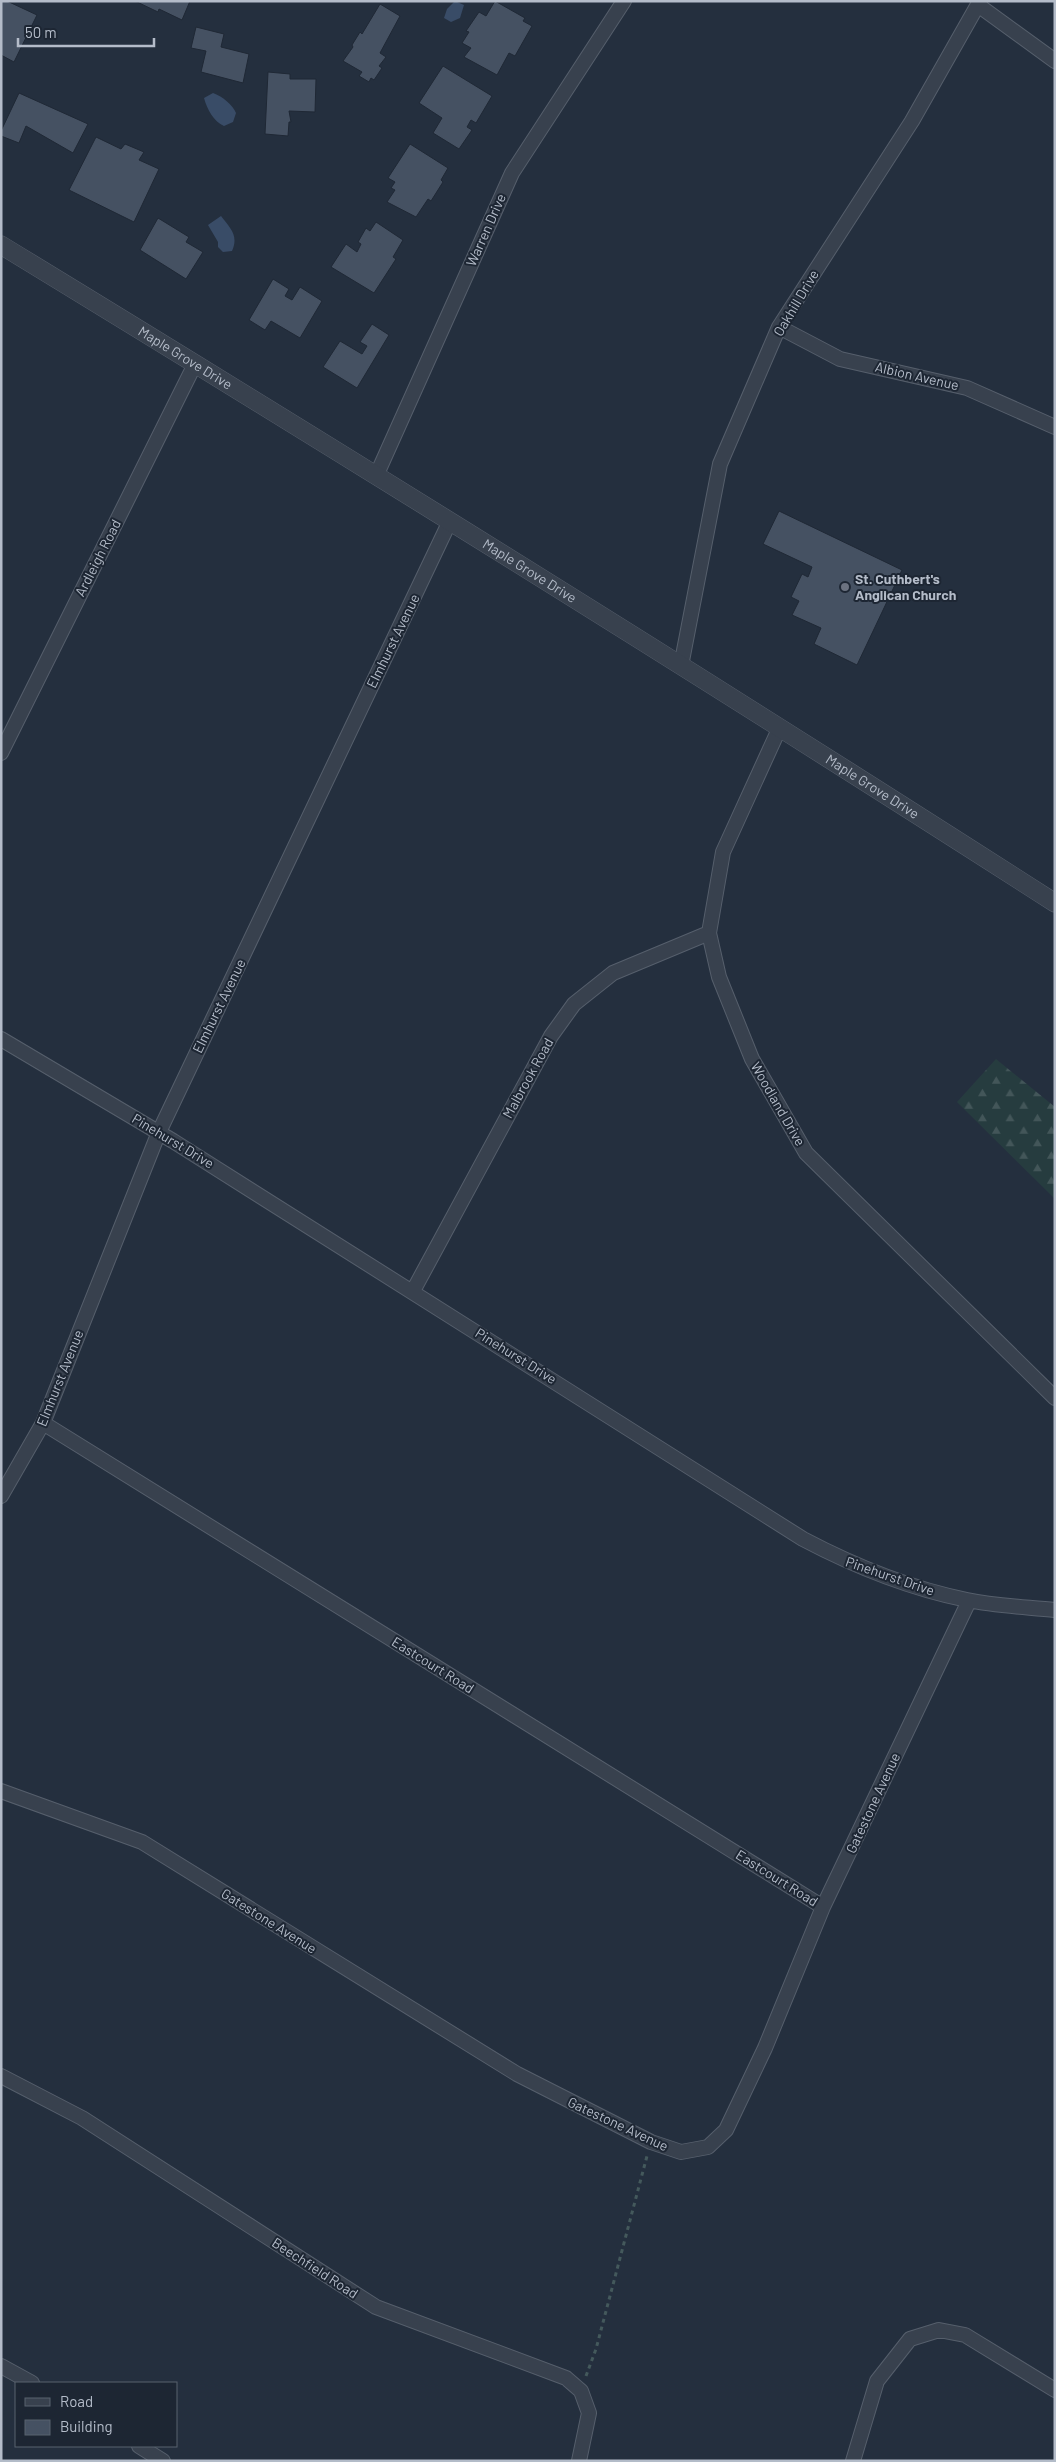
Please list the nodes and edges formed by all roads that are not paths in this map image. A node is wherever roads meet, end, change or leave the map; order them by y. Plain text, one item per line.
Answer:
1 (624, 1) edge
2 (979, 3) edge
3 (1055, 61) edge
4 (1, 245) edge
5 (779, 327) junction
6 (195, 364) junction
7 (1055, 427) edge
8 (377, 474) junction
9 (450, 521) junction
10 (681, 666) junction
11 (780, 727) junction
12 (1, 753) edge
13 (1055, 903) edge
14 (709, 933) junction
15 (1, 1039) edge
16 (159, 1132) junction
17 (413, 1290) junction
18 (1055, 1398) edge
19 (43, 1423) junction
20 (1, 1496) edge
21 (969, 1601) junction
22 (1055, 1610) edge
23 (1, 1792) edge
24 (823, 1907) junction
25 (1, 2076) edge
26 (1, 2366) edge
27 (30, 2382) edge
28 (1055, 2390) edge
29 (141, 2447) edge
30 (163, 2461) edge
31 (578, 2461) edge
32 (852, 2461) edge

1 - 8 street, Warren Drive
2 - 3 street
2 - 5 street, Oakhill Drive
4 - 6 street, Maple Grove Drive
5 - 7 street, Albion Avenue
5 - 10 street, Oakhill Drive
6 - 8 street, Maple Grove Drive
6 - 12 street, Ardleigh Road
8 - 9 street, Maple Grove Drive
9 - 10 street, Maple Grove Drive
9 - 16 street, Elmhurst Avenue
10 - 11 street, Maple Grove Drive
11 - 13 street, Maple Grove Drive
11 - 14 street, Woodland Drive
14 - 17 street, Malbrook Road
14 - 18 street, Woodland Drive
15 - 16 street, Pinehurst Drive
16 - 17 street, Pinehurst Drive
16 - 19 street, Elmhurst Avenue
17 - 21 street, Pinehurst Drive
19 - 20 street, Elmhurst Avenue
19 - 24 street, Eastcourt Road
21 - 22 street, Pinehurst Drive
21 - 24 street, Gatestone Avenue
23 - 24 street, Gatestone Avenue
25 - 31 street, Beechfield Road
26 - 27 street
28 - 32 street
29 - 30 street

